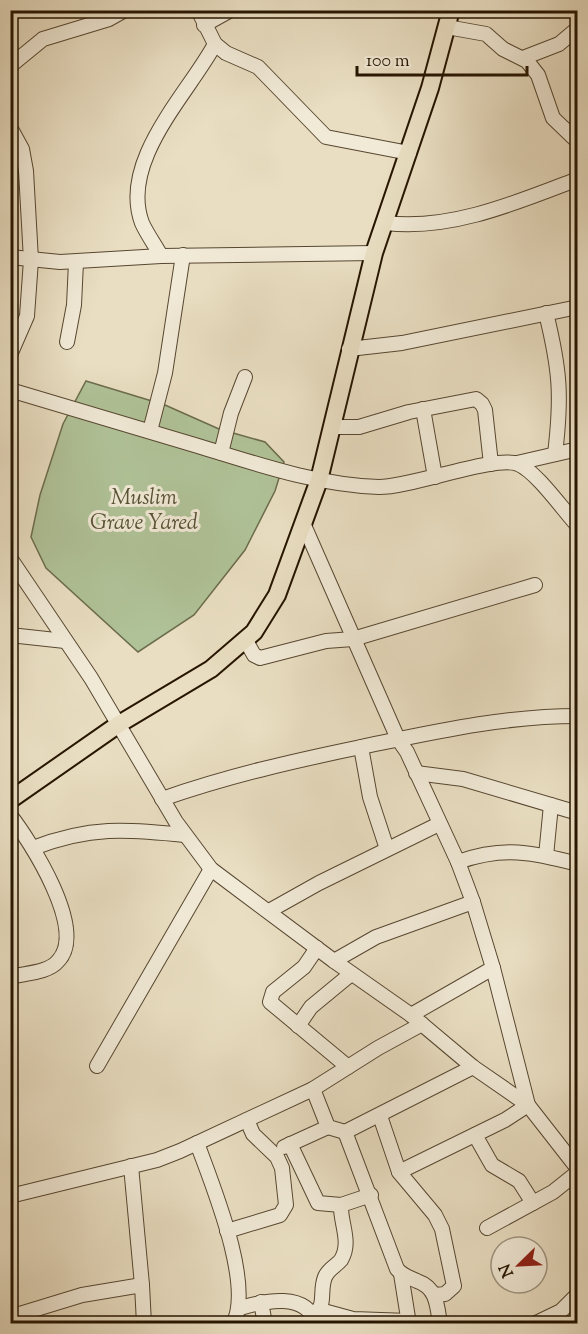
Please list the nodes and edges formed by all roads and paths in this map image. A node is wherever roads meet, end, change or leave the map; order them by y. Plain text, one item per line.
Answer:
1 (125, 10) edge
2 (198, 10) edge
3 (231, 10) edge
4 (451, 10) edge
5 (204, 25) junction
6 (447, 27) junction
7 (578, 28) edge
8 (215, 44) junction
9 (523, 58) junction
10 (10, 66) edge
11 (10, 127) edge
12 (578, 142) edge
13 (409, 153) junction
14 (578, 179) edge
15 (386, 223) junction
16 (374, 253) junction
17 (183, 255) junction
18 (161, 256) junction
19 (10, 257) edge
20 (31, 260) junction
21 (76, 262) junction
22 (578, 307) edge
23 (546, 313) junction
24 (68, 342) dead end
25 (349, 349) junction
26 (10, 356) edge
27 (245, 377) dead end
28 (10, 390) edge
29 (423, 409) junction
30 (332, 427) junction
31 (150, 431) junction
32 (578, 449) edge
33 (221, 453) junction
34 (555, 454) junction
35 (517, 463) junction
36 (491, 464) junction
37 (435, 477) junction
38 (319, 480) junction
39 (303, 523) junction
40 (578, 526) edge
41 (10, 558) edge
42 (535, 585) dead end
43 (10, 635) edge
44 (245, 639) junction
45 (353, 639) junction
46 (66, 641) junction
47 (578, 716) edge
48 (119, 724) junction
49 (398, 739) junction
50 (361, 747) junction
51 (416, 773) junction
52 (162, 799) junction
53 (10, 800) edge
54 (551, 805) junction
55 (578, 813) edge
56 (10, 815) edge
57 (439, 824) junction
58 (185, 835) junction
59 (33, 848) junction
60 (387, 849) junction
61 (546, 856) junction
62 (458, 862) junction
63 (578, 864) edge
64 (211, 868) junction
65 (473, 902) junction
66 (269, 911) junction
67 (317, 948) junction
68 (334, 961) junction
69 (494, 968) junction
70 (351, 974) junction
71 (10, 977) edge
72 (417, 1020) junction
73 (298, 1026) junction
74 (98, 1066) dead end
75 (473, 1067) junction
76 (348, 1068) junction
77 (313, 1089) junction
78 (528, 1105) junction
79 (380, 1116) junction
80 (247, 1120) junction
81 (328, 1127) junction
82 (345, 1132) junction
83 (475, 1135) junction
84 (197, 1143) junction
85 (290, 1144) junction
86 (272, 1152) junction
87 (131, 1166) junction
88 (577, 1168) edge
89 (399, 1172) junction
90 (11, 1194) edge
91 (371, 1195) junction
92 (533, 1203) junction
93 (340, 1204) junction
94 (487, 1228) dead end
95 (227, 1231) junction
96 (401, 1274) junction
97 (142, 1285) junction
98 (578, 1294) edge
99 (435, 1295) junction
100 (261, 1302) junction
101 (240, 1308) junction
102 (316, 1316) edge
103 (10, 1317) edge
104 (366, 1322) edge
105 (409, 1322) edge
106 (144, 1323) edge
107 (233, 1323) edge
108 (265, 1323) edge
109 (440, 1323) edge
110 (534, 1323) edge

1 - 10 street
2 - 5 street
3 - 5 street
4 - 6 main road
5 - 8 street
6 - 9 street
6 - 13 main road
7 - 9 street
8 - 13 street
8 - 18 street
9 - 12 street
11 - 20 street
13 - 15 main road
14 - 15 street
15 - 16 main road
16 - 17 street
16 - 25 main road
17 - 18 street
17 - 31 street
18 - 21 street
19 - 20 street
20 - 21 street
20 - 26 street
21 - 24 street
22 - 23 street
23 - 25 street
23 - 34 street
25 - 30 main road
27 - 33 street
28 - 31 street
29 - 30 street
29 - 36 street
29 - 37 street
30 - 38 main road
31 - 33 street
32 - 34 street
33 - 38 street
34 - 35 street
35 - 36 street
35 - 40 street
36 - 37 street
37 - 38 street
38 - 39 main road
39 - 44 main road
39 - 45 street
41 - 46 street
42 - 45 street
43 - 46 street
44 - 45 street
44 - 48 main road
45 - 49 street
46 - 48 street
47 - 49 street
48 - 52 street
48 - 53 main road
49 - 50 street
49 - 51 street
50 - 52 street
50 - 60 street
51 - 54 street
51 - 57 street
52 - 58 street
54 - 55 street
54 - 61 street
56 - 59 street
57 - 60 street
57 - 62 street
58 - 59 street
58 - 64 street
59 - 71 street
60 - 66 street
61 - 62 street
61 - 63 street
62 - 65 street
64 - 66 street
64 - 74 street
65 - 68 street
65 - 69 street
66 - 67 street
67 - 68 street
67 - 73 street
68 - 70 street
69 - 72 street
69 - 78 street
70 - 72 street
70 - 73 street
72 - 75 street
72 - 76 street
73 - 76 street
75 - 78 street
75 - 79 street
76 - 77 street
77 - 80 street
77 - 81 street
78 - 83 street
78 - 88 street
79 - 82 street
79 - 89 street
80 - 84 street
80 - 86 street
81 - 82 street
81 - 85 street
82 - 91 street
83 - 89 street
83 - 92 street
84 - 87 street
84 - 95 street
85 - 86 street
85 - 93 street
86 - 95 street
87 - 90 street
87 - 97 street
88 - 92 street
89 - 99 street
91 - 93 street
91 - 96 street
92 - 94 street
93 - 102 street
95 - 101 street
96 - 99 street
96 - 105 street
97 - 103 street
97 - 106 street
98 - 110 street
99 - 109 street
100 - 101 street
100 - 102 street
100 - 108 street
101 - 107 street
102 - 104 street
104 - 105 street

